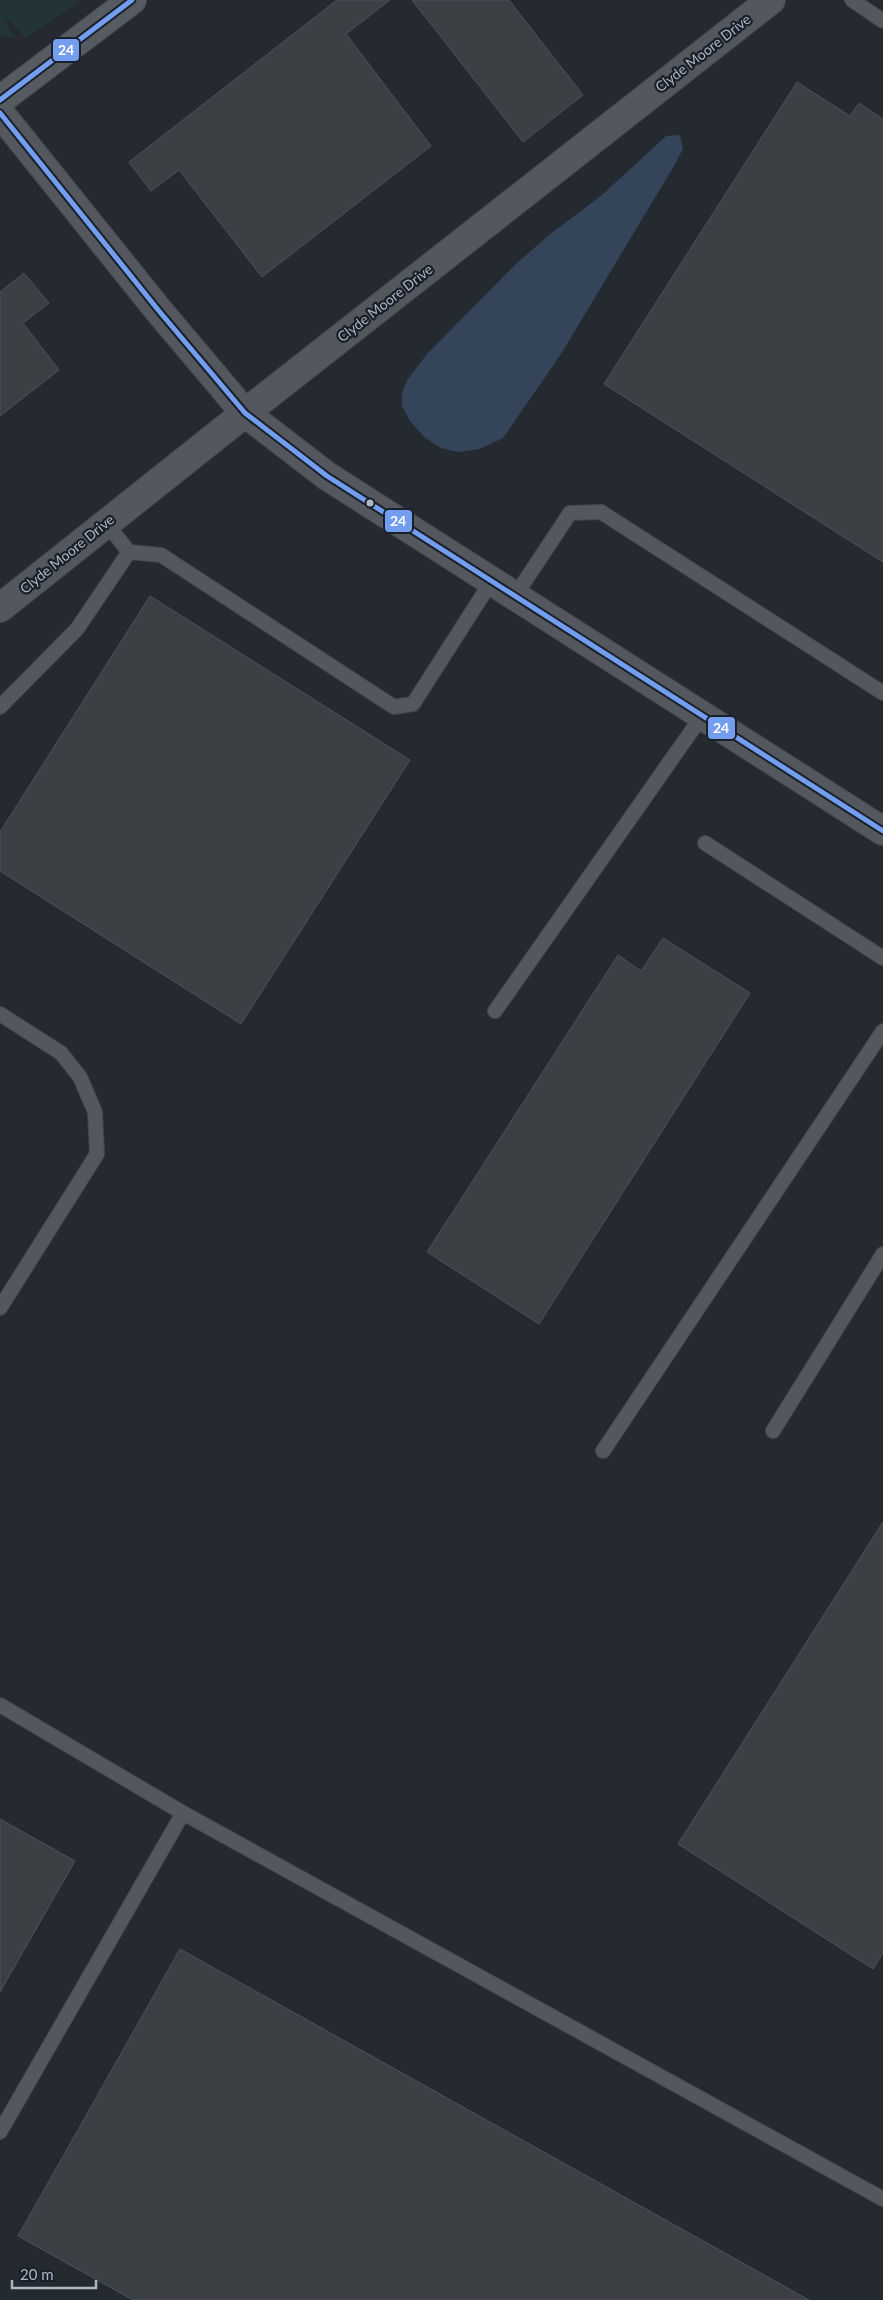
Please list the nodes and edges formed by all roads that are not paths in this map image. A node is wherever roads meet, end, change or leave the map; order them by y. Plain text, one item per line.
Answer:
1 (132, 0) edge
2 (771, 0) edge
3 (852, 0) edge
4 (883, 21) edge
5 (0, 100) edge
6 (0, 112) edge
7 (244, 412) junction
8 (106, 523) junction
9 (129, 552) junction
10 (491, 582) junction
11 (514, 596) junction
12 (0, 608) edge
13 (883, 693) edge
14 (0, 707) edge
15 (702, 716) junction
16 (883, 831) edge
17 (704, 842) dead end
18 (883, 958) edge
19 (495, 1011) dead end
20 (0, 1014) edge
21 (883, 1031) edge
22 (883, 1254) edge
23 (0, 1308) edge
24 (773, 1430) dead end
25 (603, 1451) dead end
26 (0, 1705) edge
27 (183, 1813) junction
28 (0, 2132) edge
29 (883, 2200) edge

1 - 5 main road
2 - 7 street, Clyde Moore Drive
3 - 4 lane
6 - 7 street
7 - 8 street, Clyde Moore Drive
7 - 10 street
8 - 9 lane
8 - 12 street, Clyde Moore Drive
9 - 10 lane
9 - 14 lane
10 - 11 street
11 - 13 lane
11 - 15 street
15 - 16 street
15 - 19 lane
17 - 18 lane
20 - 23 lane
21 - 25 lane
22 - 24 lane
26 - 27 lane
27 - 28 lane
27 - 29 lane

